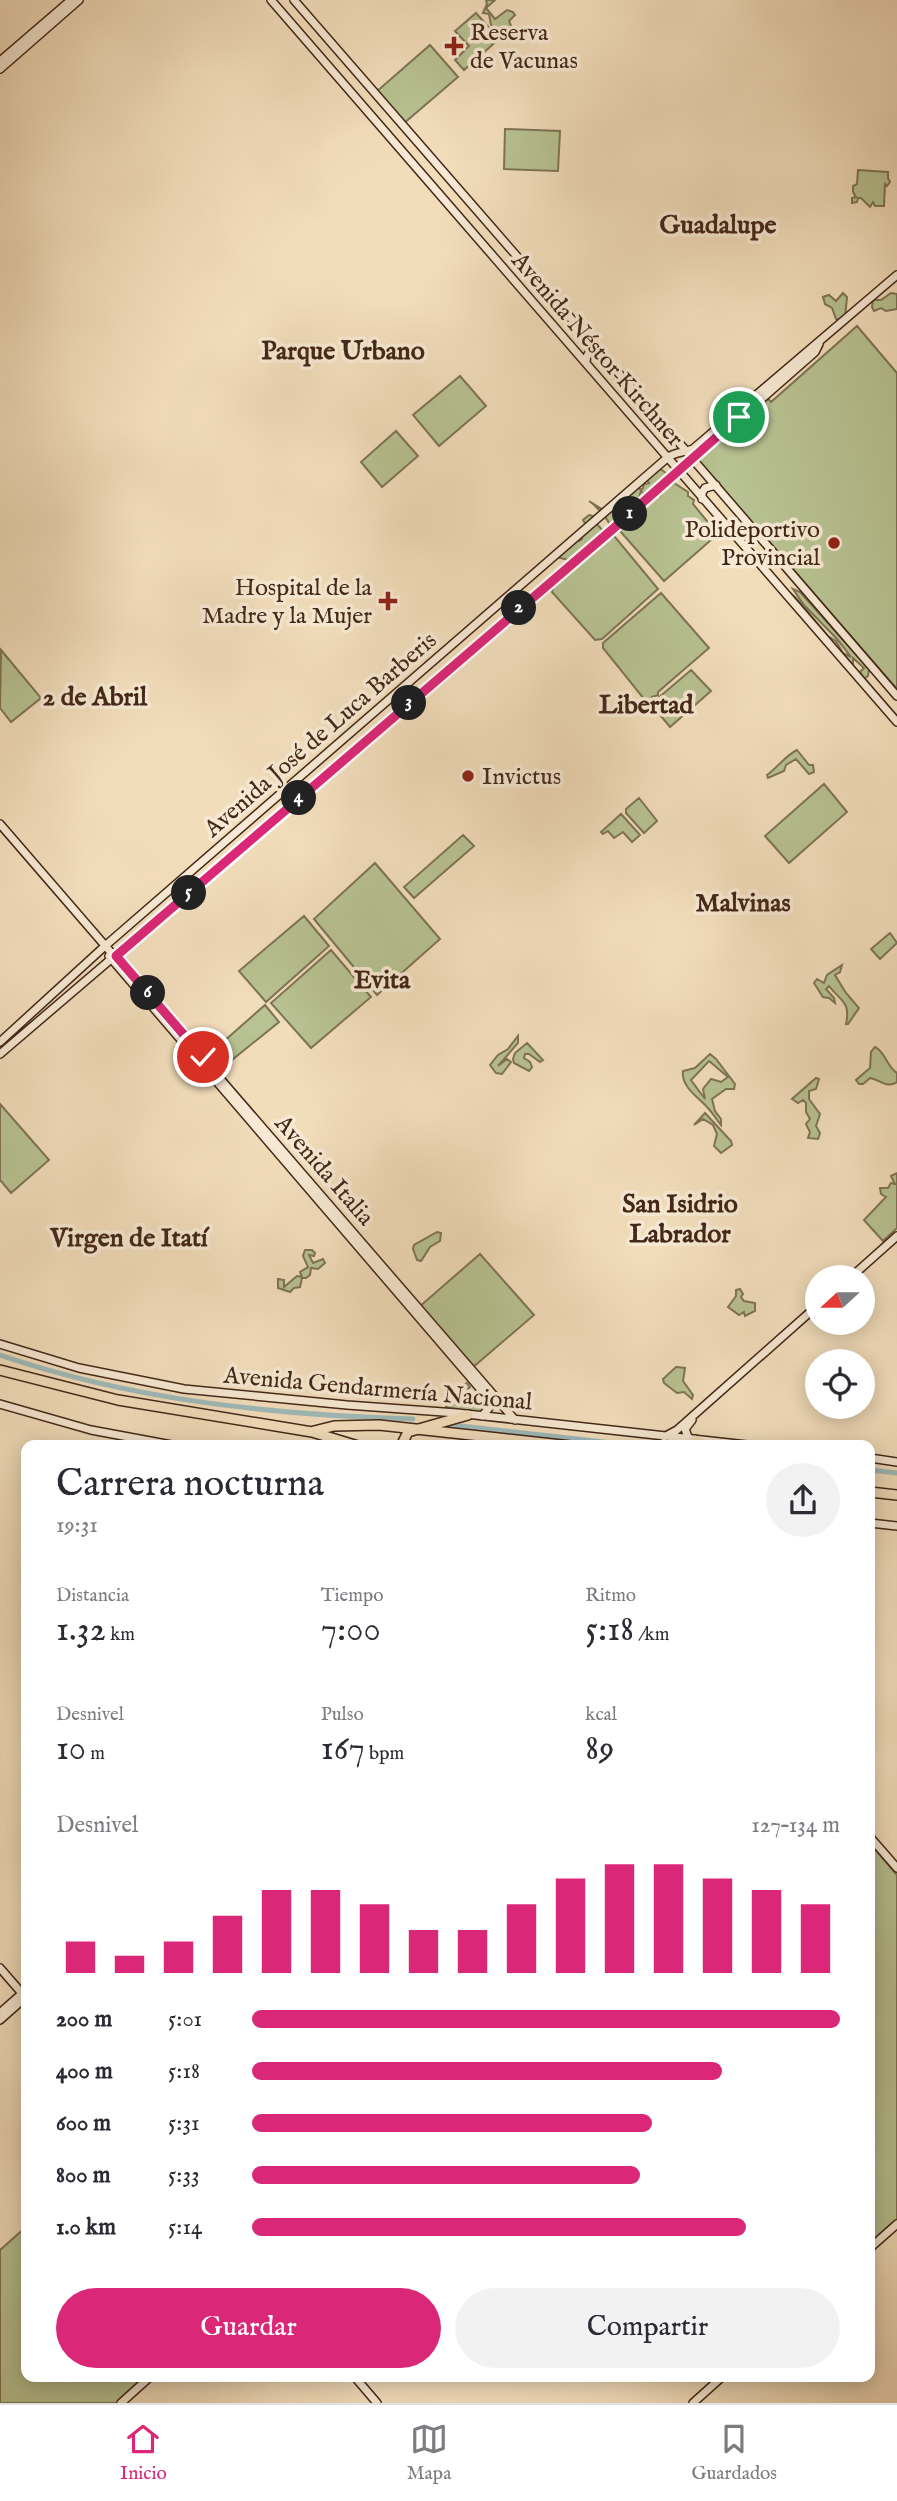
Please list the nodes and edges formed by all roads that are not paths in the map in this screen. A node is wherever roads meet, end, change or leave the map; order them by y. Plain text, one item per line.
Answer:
1 (71, 0) edge
2 (79, 0) edge
3 (271, 0) edge
4 (294, 0) edge
5 (0, 61) edge
6 (0, 69) edge
7 (391, 112) junction
8 (379, 124) junction
9 (897, 275) edge
10 (598, 351) junction
11 (586, 363) junction
12 (668, 430) junction
13 (653, 442) junction
14 (667, 458) junction
15 (692, 458) junction
16 (678, 471) junction
17 (716, 485) junction
18 (702, 499) junction
19 (897, 696) edge
20 (897, 722) edge
21 (0, 824) edge
22 (105, 946) junction
23 (113, 958) junction
24 (0, 1042) edge
25 (0, 1055) edge
26 (897, 1236) edge
27 (897, 1242) edge
28 (865, 1265) edge
29 (871, 1265) edge
30 (805, 1317) edge
31 (805, 1322) edge
32 (0, 1344) edge
33 (0, 1370) edge
34 (0, 1404) edge
35 (468, 1415) junction
36 (482, 1416) junction
37 (515, 1420) junction
38 (419, 1429) junction
39 (312, 1432) junction
40 (664, 1437) junction
41 (144, 1440) edge
42 (338, 1440) edge
43 (404, 1440) edge
44 (517, 1440) edge
45 (695, 1440) joint
46 (875, 1459) edge
47 (897, 1462) edge
48 (875, 1493) edge
49 (897, 1495) edge
50 (875, 1524) edge
51 (897, 1526) edge
52 (875, 1843) edge
53 (897, 1868) edge
54 (0, 1968) edge
55 (21, 1991) edge
56 (21, 1998) edge
57 (21, 1999) edge
58 (0, 2013) edge
59 (0, 2020) edge
60 (897, 2224) edge
61 (875, 2244) edge
62 (144, 2382) edge
63 (359, 2382) edge
64 (716, 2382) edge
65 (121, 2403) edge
66 (377, 2403) edge
67 (693, 2403) edge

1 - 5 main road
2 - 6 main road
3 - 8 main road, Avenida Néstor Kirchner
4 - 7 main road, Avenida Néstor Kirchner
7 - 8 main road
7 - 10 main road, Avenida Néstor Kirchner
8 - 11 main road, Avenida Néstor Kirchner
9 - 15 main road, Avenida José de Luca Barberis
10 - 11 main road
10 - 12 main road, Avenida Néstor Kirchner
11 - 13 main road, Avenida Néstor Kirchner
12 - 13 main road
12 - 15 main road, Avenida Néstor Kirchner
13 - 14 main road, Avenida Néstor Kirchner
14 - 15 main road
14 - 16 main road, Avenida Néstor Kirchner
14 - 22 main road, Avenida José de Luca Barberis
15 - 16 main road, Avenida José de Luca Barberis
15 - 17 main road, Avenida Néstor Kirchner
16 - 18 main road, Avenida Néstor Kirchner
16 - 23 main road, Avenida José de Luca Barberis
17 - 18 main road
17 - 19 main road, Avenida Néstor Kirchner
18 - 20 main road, Avenida Néstor Kirchner
21 - 22 main road, Avenida Italia
22 - 23 main road, Avenida Italia
22 - 24 main road, Avenida José de Luca Barberis
23 - 25 main road, Avenida José de Luca Barberis
23 - 36 main road, Avenida Italia
23 - 37 main road, Avenida Italia
26 - 28 main road
27 - 29 main road
30 - 40 main road
31 - 45 main road
32 - 35 main road, Avenida Gendarmería Nacional
33 - 39 highway
34 - 41 main road
35 - 36 main road, Avenida Gendarmería Nacional
35 - 38 highway
36 - 37 main road, Avenida Gendarmería Nacional
37 - 40 main road, Avenida Gendarmería Nacional
38 - 39 highway
38 - 43 highway
38 - 44 highway
39 - 42 highway
40 - 45 main road, Avenida Gendarmería Nacional
46 - 47 main road
48 - 49 highway
50 - 51 main road
52 - 53 main road
54 - 55 main road
56 - 58 main road
57 - 59 main road
60 - 61 main road
62 - 65 main road
63 - 66 main road
64 - 67 main road

